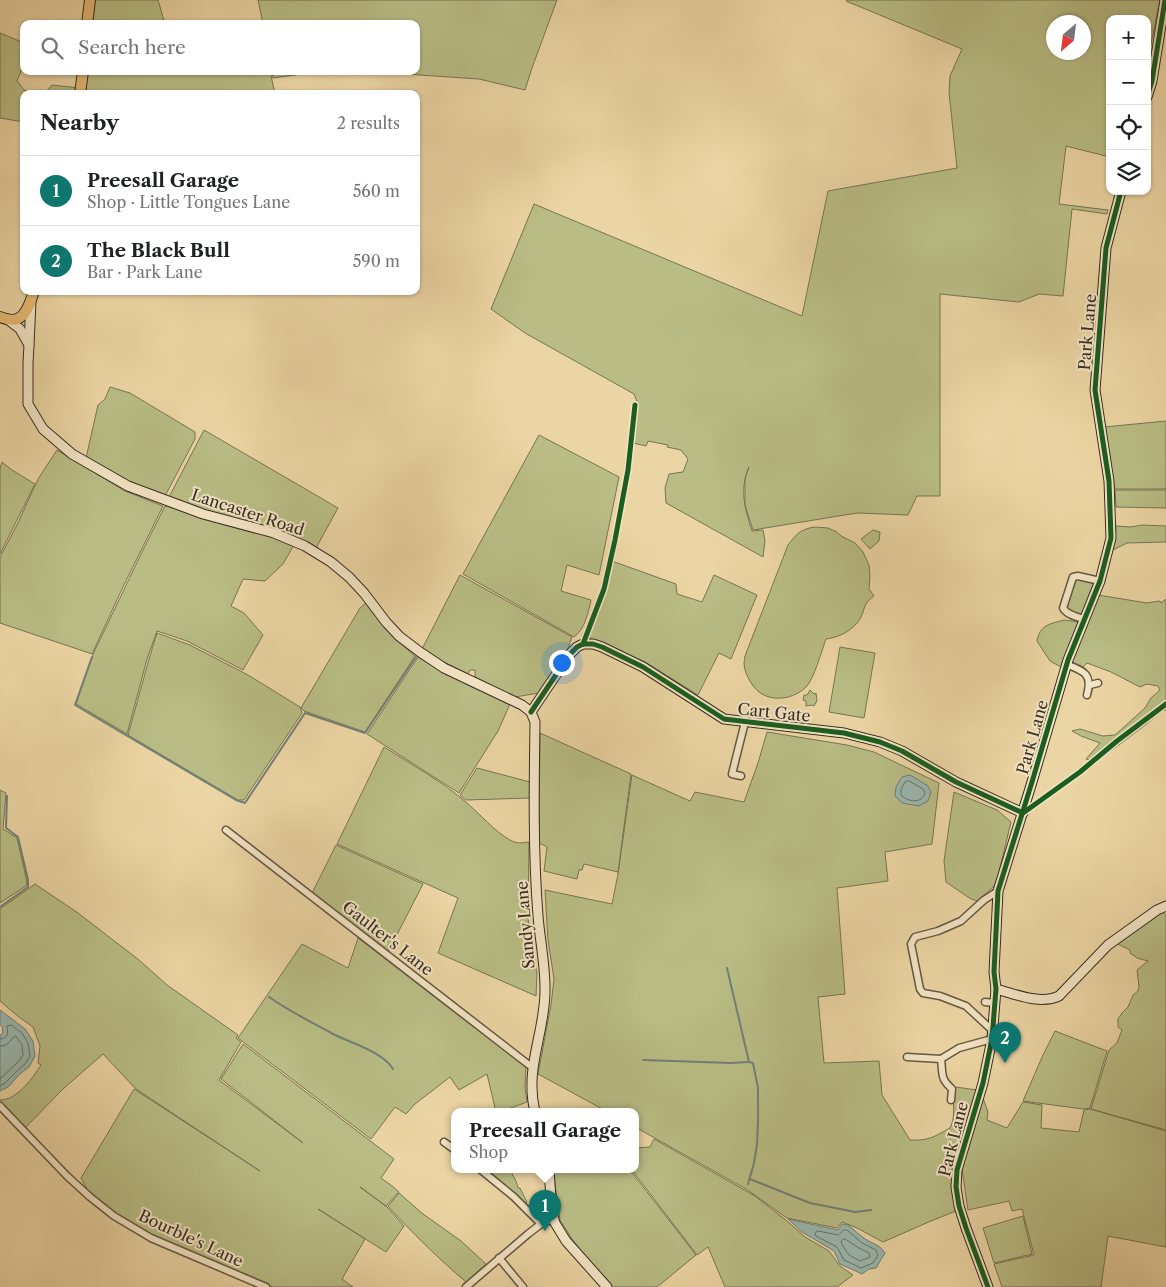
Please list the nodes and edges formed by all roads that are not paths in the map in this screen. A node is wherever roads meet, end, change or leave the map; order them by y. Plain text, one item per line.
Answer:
1 (90, 0) edge
2 (1165, 0) edge
3 (88, 20) edge
4 (82, 75) edge
5 (1151, 84) edge
6 (80, 90) edge
7 (1120, 195) edge
8 (33, 296) edge
9 (3, 318) edge
10 (29, 345) junction
11 (1100, 581) junction
12 (1084, 619) junction
13 (1066, 664) junction
14 (1098, 683) dead end
15 (1090, 685) junction
16 (1087, 695) dead end
17 (531, 712) junction
18 (745, 722) junction
19 (741, 776) dead end
20 (1022, 813) junction
21 (226, 830) dead end
22 (998, 891) junction
23 (1166, 906) edge
24 (996, 989) junction
25 (985, 1002) dead end
26 (995, 1003) junction
27 (992, 1035) junction
28 (907, 1057) dead end
29 (941, 1059) junction
30 (533, 1068) junction
31 (951, 1100) dead end
32 (0, 1106) edge
33 (534, 1108) edge
34 (444, 1142) dead end
35 (451, 1147) edge
36 (485, 1173) edge
37 (548, 1173) edge
38 (553, 1219) junction
39 (541, 1224) junction
40 (499, 1258) junction
41 (266, 1287) edge
42 (466, 1287) edge
43 (523, 1287) edge
44 (607, 1287) edge
45 (988, 1287) edge

1 - 3 main road
2 - 5 main road
4 - 6 main road
7 - 11 main road, Park Lane
8 - 9 main road
8 - 10 main road, Lancaster Road
9 - 10 main road
10 - 17 main road, Lancaster Road
11 - 12 main road, Park Lane
11 - 12 street
12 - 13 main road, Park Lane
13 - 15 street
13 - 20 main road, Park Lane
14 - 15 street
15 - 16 street
17 - 18 main road, Cart Gate
17 - 30 main road, Sandy Lane
18 - 19 street
18 - 20 main road, Cart Gate
20 - 22 main road, Park Lane
21 - 30 street, Gaulter's Lane
22 - 24 main road, Park Lane
22 - 27 street
23 - 24 main road
24 - 26 main road, Park Lane
25 - 26 street
26 - 27 main road, Park Lane
27 - 29 street
27 - 45 main road, Park Lane
28 - 29 street
29 - 31 street
30 - 33 main road, Sandy Lane
32 - 41 street, Bourble's Lane
34 - 35 street
36 - 39 street
37 - 38 main road
38 - 39 street
38 - 44 main road
39 - 40 street
40 - 42 street
40 - 43 street

